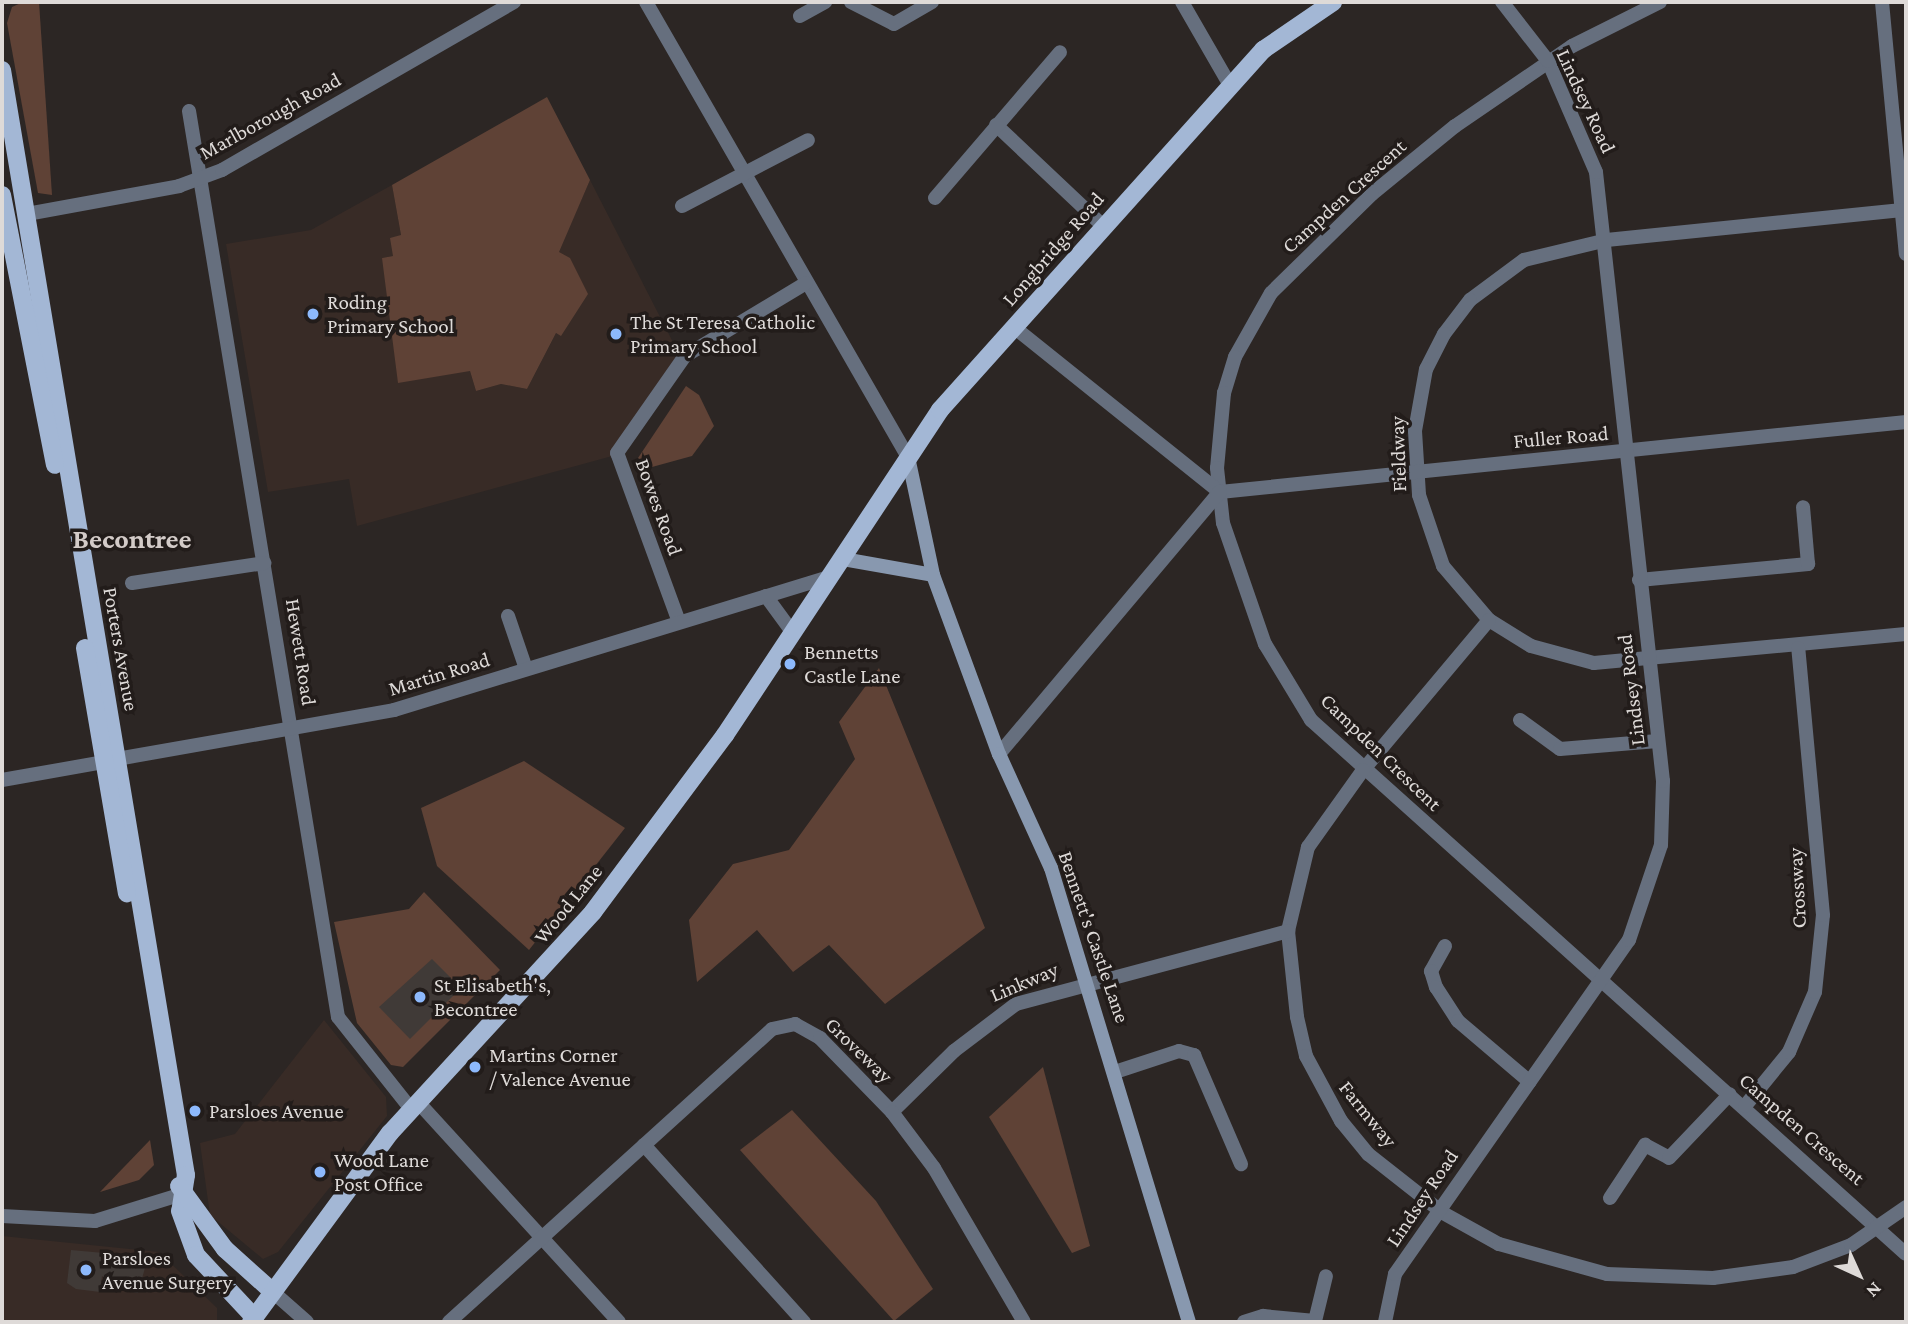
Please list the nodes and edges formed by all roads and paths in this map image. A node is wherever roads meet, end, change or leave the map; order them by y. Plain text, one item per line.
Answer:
1 (514, 2) edge
2 (646, 2) edge
3 (825, 2) edge
4 (851, 2) edge
5 (932, 2) edge
6 (1182, 2) edge
7 (1333, 2) edge
8 (1502, 2) edge
9 (1660, 2) edge
10 (1882, 2) edge
11 (800, 16) dead end
12 (1060, 52) dead end
13 (1548, 61) junction
14 (2, 70) edge
15 (1230, 85) junction
16 (5, 102) edge
17 (189, 111) dead end
18 (996, 125) junction
19 (808, 140) dead end
20 (745, 173) junction
21 (201, 179) junction
22 (2, 195) edge
23 (934, 198) dead end
24 (682, 206) dead end
25 (1902, 210) junction
26 (27, 214) junction
27 (1103, 226) junction
28 (1607, 240) junction
29 (1906, 254) edge
30 (806, 283) junction
31 (1015, 328) junction
32 (1906, 422) edge
33 (1627, 452) junction
34 (908, 457) junction
35 (1416, 471) junction
36 (1220, 492) junction
37 (1802, 507) dead end
38 (843, 559) junction
39 (265, 563) junction
40 (933, 575) junction
41 (830, 578) junction
42 (1639, 580) junction
43 (132, 583) dead end
44 (766, 596) junction
45 (508, 616) dead end
46 (1489, 620) junction
47 (679, 622) junction
48 (793, 633) junction
49 (1906, 635) edge
50 (1798, 648) junction
51 (1649, 660) junction
52 (526, 669) junction
53 (1520, 720) dead end
54 (292, 729) junction
55 (1658, 741) junction
56 (999, 754) junction
57 (111, 760) junction
58 (1363, 770) junction
59 (2, 780) edge
60 (1288, 931) junction
61 (1446, 946) dead end
62 (1088, 979) junction
63 (1602, 983) junction
64 (1115, 1072) junction
65 (1530, 1082) junction
66 (1730, 1094) junction
67 (414, 1106) junction
68 (1745, 1106) junction
69 (892, 1112) junction
70 (645, 1145) junction
71 (1241, 1164) dead end
72 (182, 1194) junction
73 (1610, 1198) dead end
74 (1906, 1207) edge
75 (1438, 1209) junction
76 (2, 1216) edge
77 (1882, 1226) junction
78 (541, 1237) junction
79 (1906, 1254) edge
80 (1326, 1276) dead end
81 (273, 1292) junction
82 (255, 1321) edge
83 (307, 1322) edge
84 (449, 1322) edge
85 (619, 1322) edge
86 (804, 1322) edge
87 (1024, 1322) edge
88 (1189, 1322) edge
89 (1244, 1322) edge
90 (1385, 1322) edge

1 - 21 street, Marlborough Road
2 - 20 street
3 - 11 street
4 - 5 street
6 - 15 street
7 - 15 main road, Longbridge Road
8 - 13 street, Lindsey Road
9 - 13 street, Campden Crescent
10 - 25 street
12 - 18 street
13 - 28 street, Lindsey Road
13 - 36 street, Campden Crescent
14 - 16 main road, Porters Avenue
15 - 27 main road, Longbridge Road
16 - 26 main road, Porters Avenue
17 - 21 street, Hewett Road
18 - 23 street
18 - 27 street
19 - 20 street
20 - 24 street
20 - 30 street
21 - 26 street, Marlborough Road
21 - 39 street, Hewett Road
22 - 57 main road, Porters Avenue
25 - 28 street, Fieldway
25 - 29 street
26 - 57 main road, Porters Avenue
27 - 31 main road, Longbridge Road
28 - 33 street, Lindsey Road
28 - 35 street, Fieldway
30 - 34 street
30 - 47 street, Bowes Road
31 - 34 main road, Longbridge Road
31 - 36 street
32 - 33 street, Fuller Road
33 - 35 street, Fuller Road
33 - 42 street, Lindsey Road
34 - 38 main road, Longbridge Road
34 - 40 main road, Bennett's Castle Lane
35 - 36 street, Fuller Road
35 - 46 street, Fieldway
36 - 56 street
36 - 58 street, Campden Crescent
37 - 42 street
38 - 40 main road
38 - 41 main road, Wood Lane
39 - 43 street
39 - 54 street, Hewett Road
40 - 56 main road, Bennett's Castle Lane
41 - 44 street, Martin Road
41 - 48 main road, Wood Lane
42 - 51 street, Lindsey Road
44 - 47 street, Martin Road
44 - 48 street
45 - 52 street
46 - 51 street, Fieldway
46 - 58 street, Farmway
47 - 52 street, Martin Road
48 - 67 main road, Wood Lane
49 - 50 street, Fieldway
50 - 51 street, Fieldway
50 - 68 street, Crossway
51 - 55 street, Lindsey Road
52 - 54 street, Martin Road
53 - 55 street
54 - 57 street, Martin Road
54 - 67 street, Hewett Road
55 - 63 street, Lindsey Road
56 - 62 main road, Bennett's Castle Lane
57 - 59 street, Martin Road
57 - 72 main road, Porters Avenue
58 - 60 street, Farmway
58 - 63 street, Campden Crescent
60 - 62 street, Linkway
60 - 75 street, Farmway
61 - 65 street
62 - 64 main road, Bennett's Castle Lane
62 - 69 street, Linkway
63 - 65 street, Lindsey Road
63 - 66 street, Campden Crescent
64 - 71 street
64 - 88 main road, Bennett's Castle Lane
65 - 75 street, Lindsey Road
66 - 68 street, Campden Crescent
66 - 73 street
67 - 78 street, Hewett Road
67 - 81 main road, Wood Lane
68 - 77 street, Campden Crescent
69 - 70 street, Groveway
69 - 87 street, Groveway
70 - 78 street, Groveway
70 - 86 street
72 - 76 street
72 - 81 main road
72 - 82 main road, Porters Avenue
74 - 77 street, Farmway
75 - 77 street, Farmway
75 - 90 street, Lindsey Road
77 - 79 street, Campden Crescent
78 - 84 street, Groveway
78 - 85 street, Hewett Road
80 - 89 street
81 - 82 main road, Wood Lane
81 - 83 street

